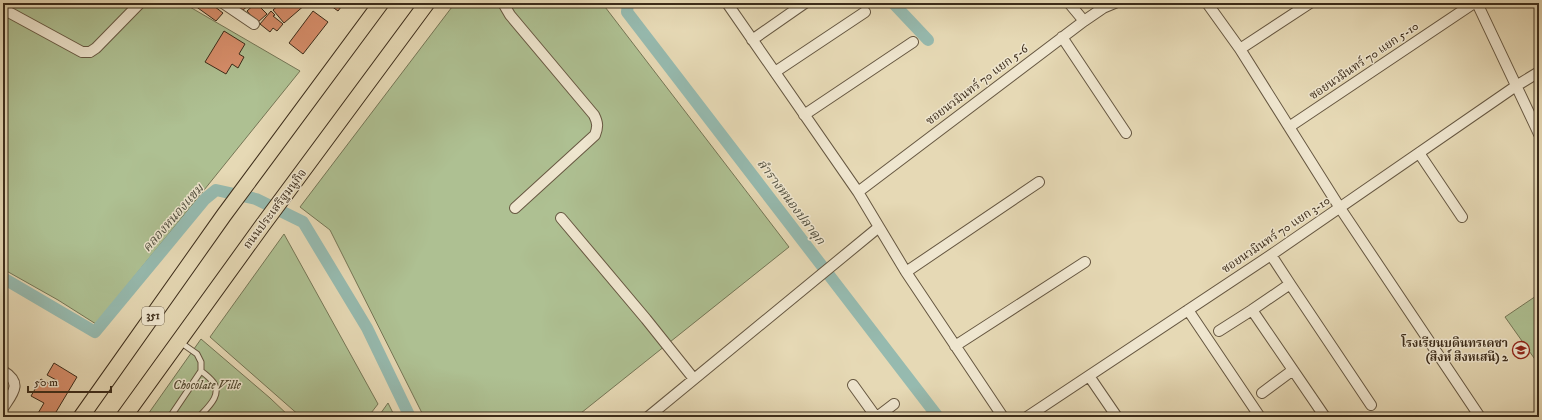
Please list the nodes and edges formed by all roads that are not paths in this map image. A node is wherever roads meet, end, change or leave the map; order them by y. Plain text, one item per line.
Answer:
1 (140, 3) edge
2 (223, 3) edge
3 (381, 3) edge
4 (427, 3) edge
5 (503, 3) edge
6 (727, 3) edge
7 (805, 3) edge
8 (1069, 3) edge
9 (1115, 3) edge
10 (1208, 3) edge
11 (1310, 3) edge
12 (1474, 3) edge
13 (1478, 3) edge
14 (3, 9) edge
15 (865, 12) dead end
16 (1084, 21) junction
17 (254, 24) dead end
18 (1062, 37) junction
19 (752, 40) junction
20 (913, 42) dead end
21 (1240, 49) junction
22 (774, 72) junction
23 (1539, 72) edge
24 (1516, 86) junction
25 (804, 115) junction
26 (1289, 127) junction
27 (1126, 133) dead end
28 (1539, 134) edge
29 (1419, 153) junction
30 (1039, 182) dead end
31 (858, 192) junction
32 (516, 208) dead end
33 (1340, 208) junction
34 (1462, 217) dead end
35 (561, 218) dead end
36 (879, 227) junction
37 (1271, 255) junction
38 (1085, 262) dead end
39 (906, 272) junction
40 (1290, 284) junction
41 (1188, 310) junction
42 (1252, 310) junction
43 (1219, 330) dead end
44 (179, 341) junction
45 (955, 346) junction
46 (1294, 370) junction
47 (3, 371) edge
48 (201, 371) junction
49 (1088, 376) junction
50 (694, 379) junction
51 (853, 385) dead end
52 (1262, 393) dead end
53 (894, 404) dead end
54 (1371, 405) dead end
55 (3, 408) edge
56 (81, 417) edge
57 (124, 417) edge
58 (170, 417) edge
59 (200, 417) edge
60 (648, 417) edge
61 (876, 417) edge
62 (1003, 417) edge
63 (1027, 417) edge
64 (1117, 417) edge
65 (1260, 417) edge
66 (1324, 417) edge
67 (1480, 417) edge

1 - 14 street
2 - 17 street
3 - 56 main road, 351
4 - 44 main road, ถนนประเสริฐมนูกิจ
5 - 32 street
6 - 19 street
7 - 19 street
8 - 16 street
9 - 16 street, ซอยนวมินทร์ 70 แยก 5-6
10 - 21 street
11 - 21 street
12 - 26 street, ซอยนวมินทร์ 70 แยก 5-10
13 - 24 street
15 - 22 street
16 - 18 street, ซอยนวมินทร์ 70 แยก 5-6
18 - 27 street
18 - 31 street, ซอยนวมินทร์ 70 แยก 5-6
19 - 22 street
20 - 25 street
21 - 26 street
22 - 25 street
23 - 24 street, ซอยนวมินทร์ 70 แยก 3-10
24 - 28 street
24 - 29 street, ซอยนวมินทร์ 70 แยก 3-10
25 - 31 street
26 - 33 street
29 - 33 street, ซอยนวมินทร์ 70 แยก 3-10
29 - 34 street
30 - 39 street
31 - 36 street
33 - 37 street, ซอยนวมินทร์ 70 แยก 3-10
33 - 67 street
35 - 50 street
36 - 39 street
36 - 50 street
37 - 40 street
37 - 41 street, ซอยนวมินทร์ 70 แยก 3-10
38 - 45 street
39 - 45 street
40 - 42 street
40 - 54 street
41 - 49 street, ซอยนวมินทร์ 70 แยก 3-10
41 - 65 street
42 - 43 street
42 - 46 street
44 - 48 lane
44 - 57 main road, ถนนประเสริฐมนูกิจ
45 - 62 street
46 - 52 street
46 - 66 street
47 - 55 street
48 - 58 lane
48 - 59 lane
49 - 63 street, ซอยนวมินทร์ 70 แยก 3-10
49 - 64 street
50 - 60 street
51 - 61 street
53 - 61 street

